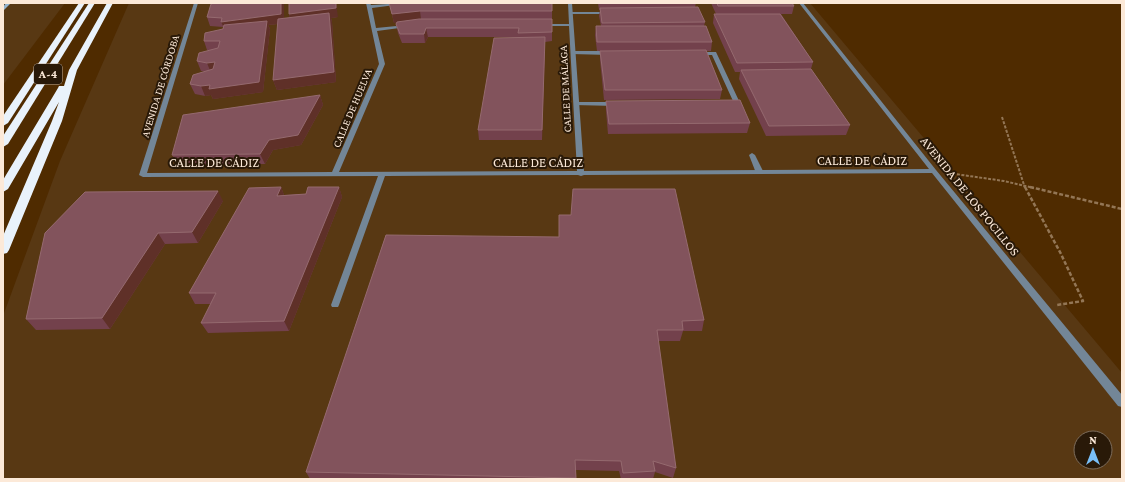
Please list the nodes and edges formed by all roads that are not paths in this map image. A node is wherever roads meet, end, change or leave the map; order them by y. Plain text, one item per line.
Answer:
1 (9, 3) edge
2 (82, 3) edge
3 (92, 3) edge
4 (110, 3) edge
5 (196, 3) edge
6 (403, 3) edge
7 (570, 3) edge
8 (800, 3) edge
9 (368, 5) edge
10 (3, 10) edge
11 (571, 13) junction
12 (618, 13) edge
13 (411, 25) edge
14 (533, 25) edge
15 (571, 25) junction
16 (374, 30) junction
17 (573, 53) junction
18 (620, 53) edge
19 (691, 53) edge
20 (73, 70) junction
21 (722, 103) edge
22 (576, 104) junction
23 (622, 104) edge
24 (3, 123) edge
25 (3, 144) edge
26 (752, 155) dead end
27 (934, 171) junction
28 (760, 173) junction
29 (335, 174) junction
30 (382, 174) junction
31 (581, 174) junction
32 (143, 175) joint
33 (3, 189) edge
34 (3, 250) edge
35 (336, 305) dead end
36 (1122, 403) edge

1 - 10 street
2 - 24 highway
3 - 25 highway, A-4
4 - 20 highway, A-4
5 - 32 street, AVENIDA DE CÓRDOBA
6 - 9 street
7 - 11 street, CALLE DE MÁLAGA
8 - 27 street, AVENIDA DE LOS POCILLOS
9 - 16 street, CALLE DE HUELVA
11 - 12 street
11 - 15 street, CALLE DE MÁLAGA
13 - 16 street
14 - 15 street
15 - 17 street, CALLE DE MÁLAGA
16 - 29 street, CALLE DE HUELVA
17 - 18 street
17 - 22 street, CALLE DE MÁLAGA
19 - 21 street
20 - 33 highway, A-4
20 - 34 highway
22 - 23 street
22 - 31 street, CALLE DE MÁLAGA
26 - 28 street
27 - 28 street, CALLE DE CÁDIZ
27 - 36 street, AVENIDA DE LOS POCILLOS
28 - 31 street, CALLE DE CÁDIZ
29 - 30 street, CALLE DE CÁDIZ
29 - 32 street, CALLE DE CÁDIZ
30 - 31 street, CALLE DE CÁDIZ
30 - 35 street

